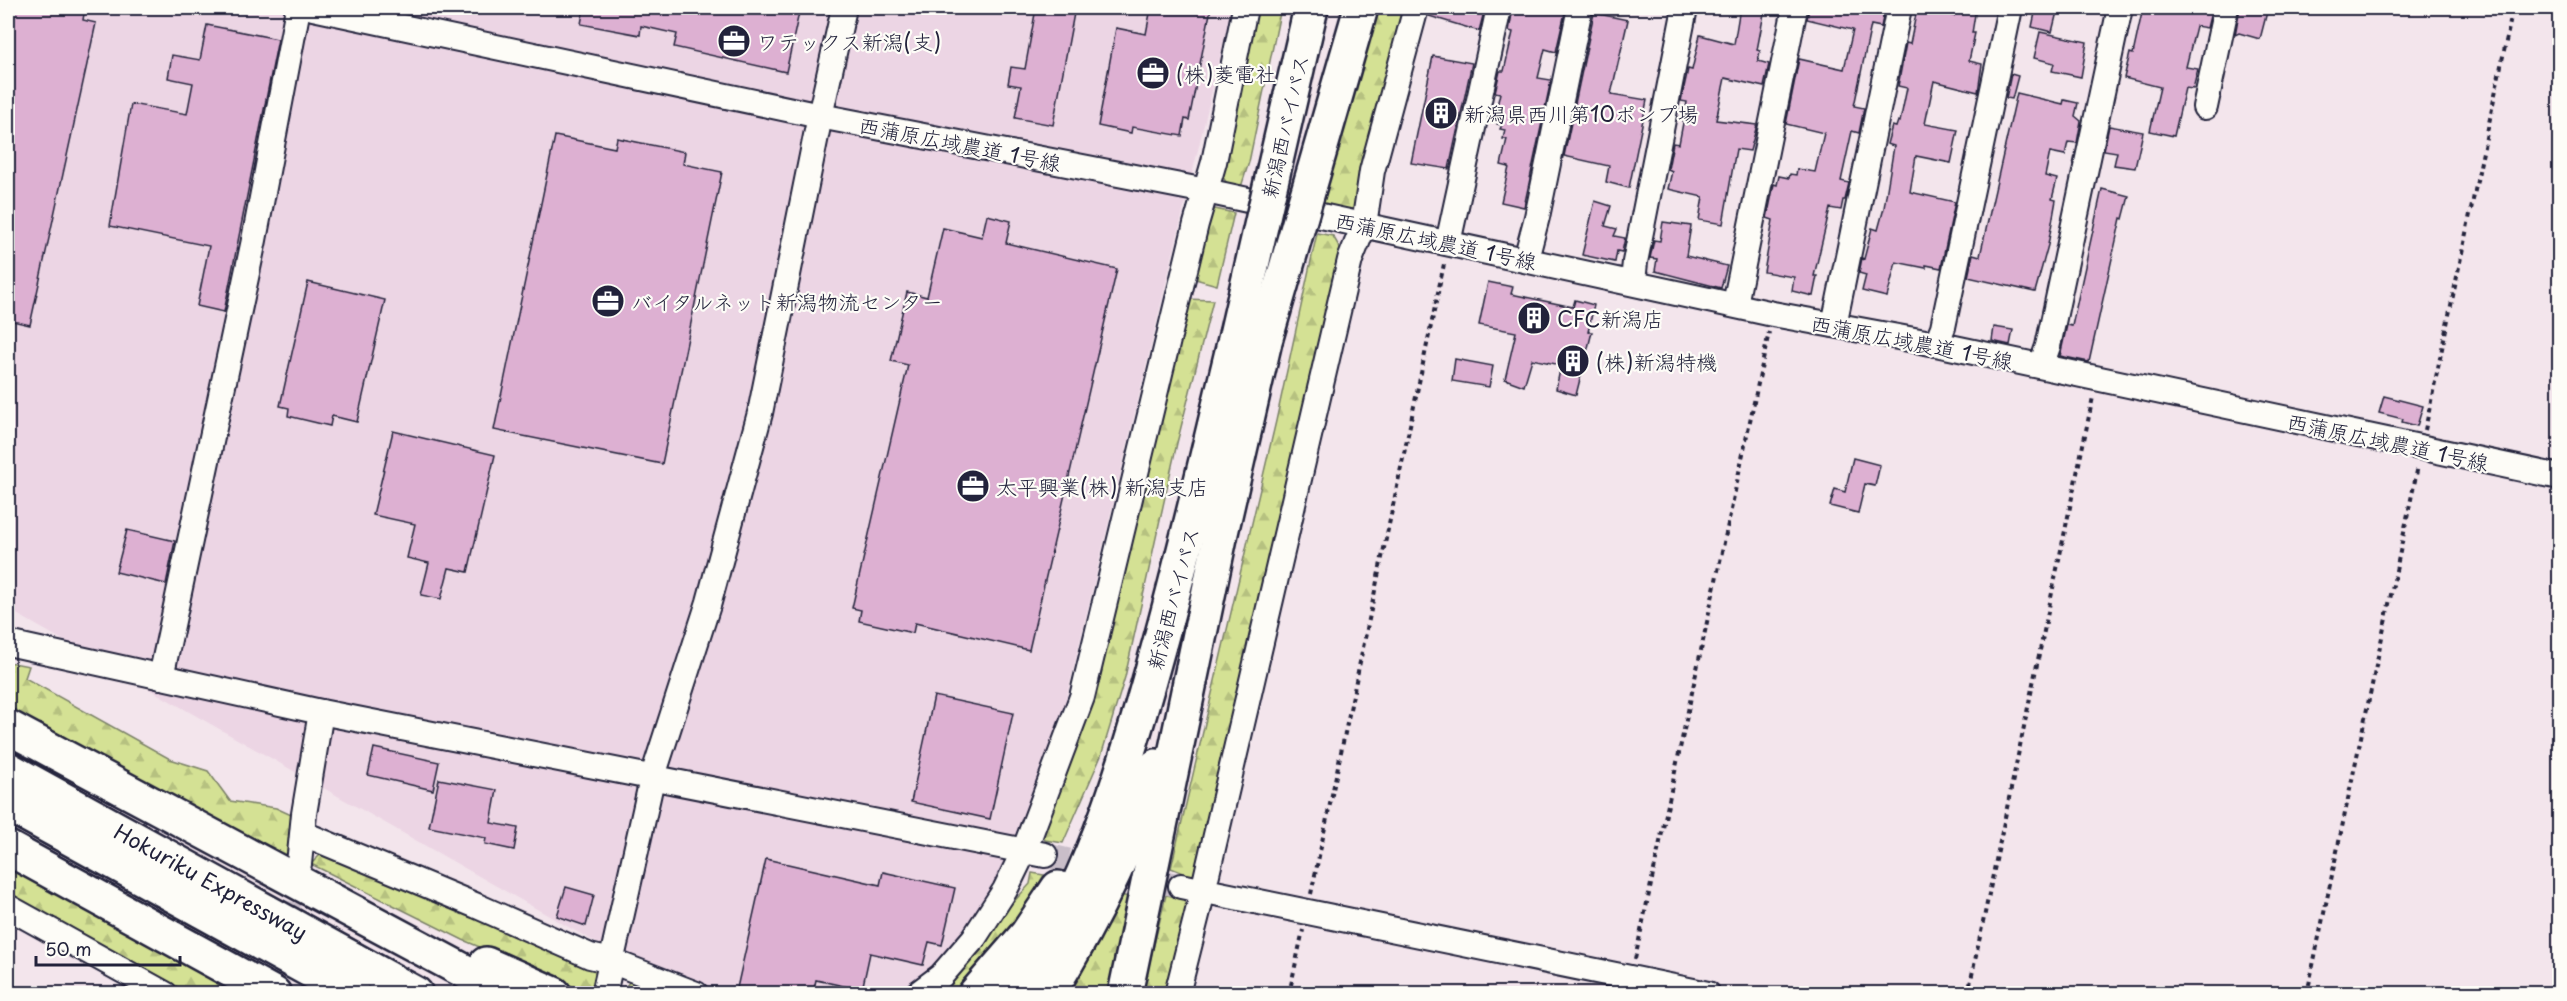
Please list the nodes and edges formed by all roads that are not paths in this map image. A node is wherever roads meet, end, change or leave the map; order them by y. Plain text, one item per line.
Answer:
1 (298, 8) edge
2 (313, 8) edge
3 (844, 8) edge
4 (1245, 8) edge
5 (1296, 8) edge
6 (1311, 8) edge
7 (1341, 8) edge
8 (1361, 8) edge
9 (1416, 8) edge
10 (1499, 8) edge
11 (1580, 8) edge
12 (1685, 8) edge
13 (1795, 8) edge
14 (1899, 8) edge
15 (2010, 8) edge
16 (2120, 8) edge
17 (2226, 8) edge
18 (2205, 107) dead end
19 (820, 116) junction
20 (1206, 190) junction
21 (1263, 218) junction
22 (1364, 225) junction
23 (1448, 243) junction
24 (1526, 259) junction
25 (1633, 282) junction
26 (1735, 304) junction
27 (1834, 325) junction
28 (1250, 338) junction
29 (1936, 344) junction
30 (2041, 366) junction
31 (2559, 477) edge
32 (1221, 533) junction
33 (8, 643) edge
34 (161, 677) junction
35 (321, 712) junction
36 (8, 727) edge
37 (8, 769) edge
38 (652, 779) junction
39 (1117, 785) junction
40 (8, 804) edge
41 (304, 834) junction
42 (8, 848) edge
43 (1034, 853) junction
44 (292, 870) junction
45 (1192, 889) junction
46 (8, 907) edge
47 (611, 962) junction
48 (1630, 985) edge
49 (1050, 989) edge
50 (165, 993) edge
51 (274, 993) edge
52 (353, 993) edge
53 (416, 993) edge
54 (507, 993) edge
55 (554, 993) edge
56 (604, 993) edge
57 (696, 993) edge
58 (917, 993) edge
59 (975, 993) edge
60 (1017, 993) edge
61 (1125, 993) edge
62 (1177, 993) edge
63 (1708, 993) edge

1 - 34 street
2 - 19 street, 西蒲原広域農道 1号線
3 - 19 street
4 - 20 street
5 - 21 highway, bridge
6 - 21 highway, 新潟西バイパス, bridge
7 - 28 highway, 新潟西バイパス, bridge
8 - 28 highway, bridge
9 - 22 street
10 - 23 street
11 - 24 street
12 - 25 street
13 - 26 street
14 - 27 street
15 - 29 street
16 - 30 street
17 - 18 street
19 - 20 street, 西蒲原広域農道 1号線
19 - 38 street
20 - 22 street, 西蒲原広域農道 1号線
20 - 43 street
21 - 28 highway, 新潟西バイパス, bridge
22 - 23 street, 西蒲原広域農道 1号線
22 - 45 street
23 - 24 street, 西蒲原広域農道 1号線
24 - 25 street, 西蒲原広域農道 1号線
25 - 26 street, 西蒲原広域農道 1号線
26 - 27 street, 西蒲原広域農道 1号線
27 - 29 street, 西蒲原広域農道 1号線
28 - 32 highway, 新潟西バイパス
28 - 39 highway, 新潟西バイパス
29 - 30 street, 西蒲原広域農道 1号線
30 - 31 street, 西蒲原広域農道 1号線
32 - 49 highway
32 - 61 highway, 新潟西バイパス
33 - 34 street
34 - 35 street
35 - 38 street
35 - 41 street
36 - 44 highway
37 - 53 highway, Hokuriku Expressway
38 - 43 street
38 - 47 street
39 - 59 highway
39 - 60 highway, 新潟西バイパス
40 - 52 highway, Hokuriku Expressway
41 - 44 street
41 - 47 street
42 - 51 highway
43 - 58 street
44 - 54 highway
44 - 55 highway
45 - 48 street
45 - 62 street
46 - 50 street
47 - 56 street
47 - 57 street
48 - 63 street

